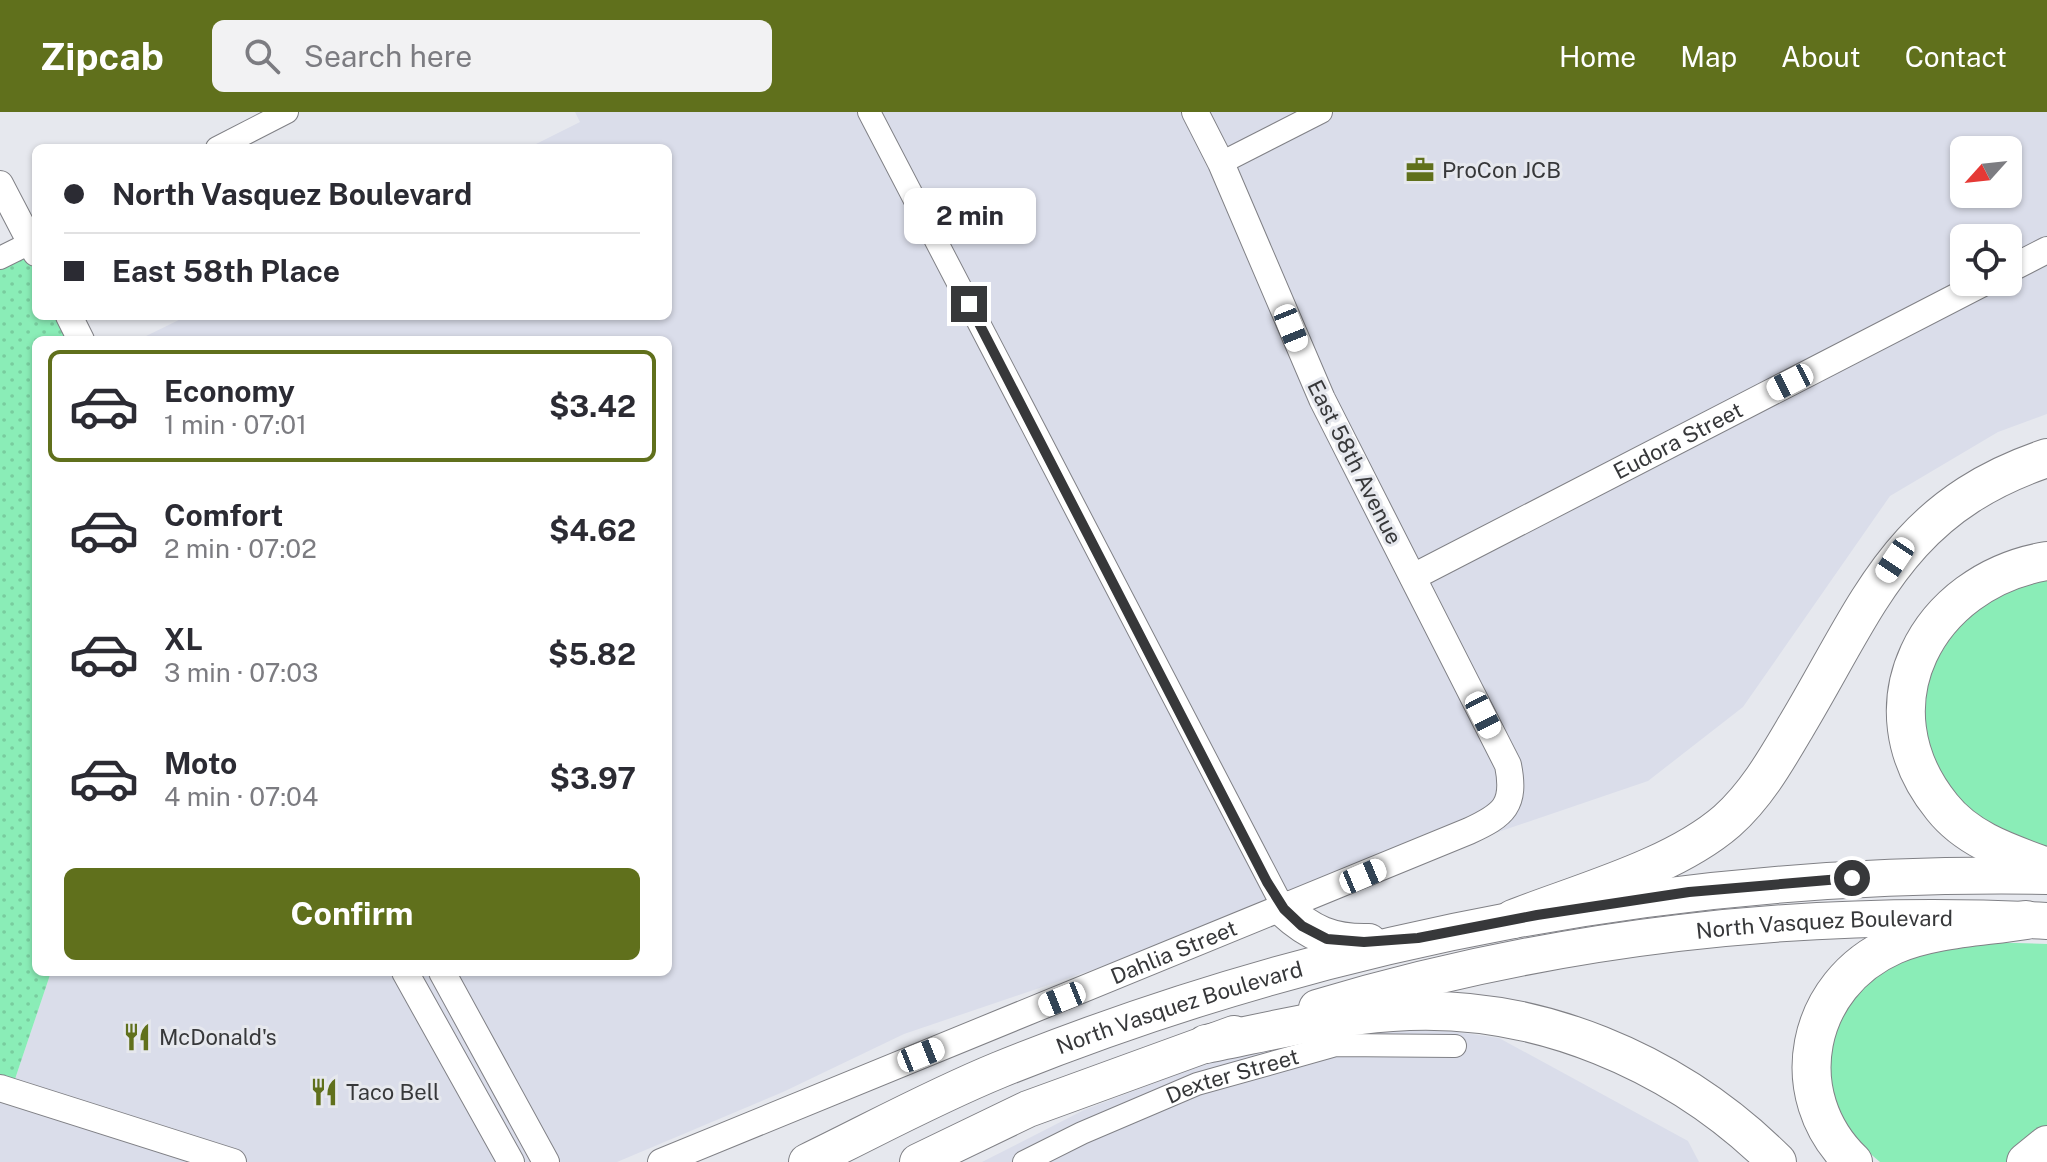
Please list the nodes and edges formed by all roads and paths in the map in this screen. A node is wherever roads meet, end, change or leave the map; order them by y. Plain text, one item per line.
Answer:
1 (287, 112) edge
2 (869, 112) edge
3 (1195, 112) edge
4 (1321, 112) edge
5 (225, 144) edge
6 (1221, 163) junction
7 (0, 184) edge
8 (32, 241) edge
9 (32, 246) edge
10 (2047, 250) edge
11 (0, 258) edge
12 (2022, 263) edge
13 (1958, 296) edge
14 (2047, 458) edge
15 (2047, 561) edge
16 (1413, 577) junction
17 (1504, 809) joint
18 (2047, 867) edge
19 (2047, 876) edge
20 (1284, 909) junction
21 (1513, 919) junction
22 (2037, 921) edge
23 (1418, 938) junction
24 (407, 976) edge
25 (444, 976) edge
26 (1206, 1044) junction
27 (1455, 1046) dead end
28 (0, 1088) edge
29 (533, 1136) junction
30 (2047, 1145) edge
31 (233, 1162) edge
32 (511, 1162) edge
33 (546, 1162) edge
34 (568, 1162) edge
35 (661, 1162) edge
36 (807, 1162) edge
37 (918, 1162) edge
38 (1024, 1162) edge
39 (1777, 1162) edge
40 (1853, 1162) edge
41 (2026, 1162) edge

1 - 5 street
2 - 20 street
3 - 6 street, East 58th Avenue
4 - 6 street
6 - 16 street, East 58th Avenue
7 - 8 street
9 - 11 street
10 - 12 street
13 - 16 street, Eudora Street
14 - 21 highway
15 - 18 highway
16 - 17 street, East 58th Avenue
17 - 20 street, Dahlia Street
19 - 21 highway, North Vasquez Boulevard
20 - 23 highway
20 - 35 street, Dahlia Street
21 - 23 highway, North Vasquez Boulevard
22 - 26 highway, North Vasquez Boulevard
22 - 40 highway
23 - 36 highway, North Vasquez Boulevard
24 - 32 street
25 - 29 street
26 - 37 highway, North Vasquez Boulevard
26 - 39 highway
27 - 38 street, Dexter Street
28 - 31 street
29 - 33 street
29 - 34 street
30 - 41 highway

